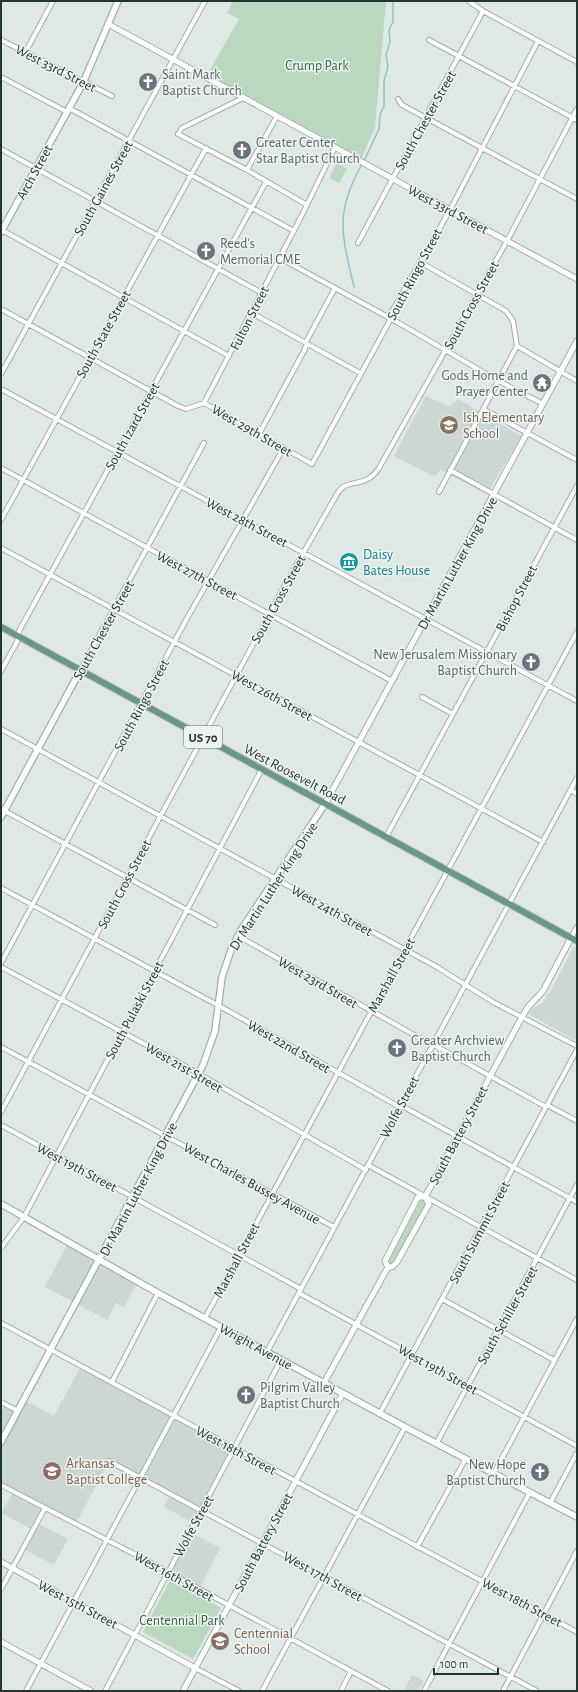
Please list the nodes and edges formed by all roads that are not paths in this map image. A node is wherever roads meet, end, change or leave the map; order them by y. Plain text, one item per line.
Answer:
1 (53, 1) edge
2 (205, 1) edge
3 (469, 1) edge
4 (117, 4) edge
5 (482, 11) junction
6 (108, 24) junction
7 (1, 40) edge
8 (429, 40) dead end
9 (538, 41) junction
10 (25, 53) junction
11 (460, 56) junction
12 (174, 59) junction
13 (577, 62) edge
14 (1, 77) edge
15 (83, 83) junction
16 (516, 86) junction
17 (112, 96) dead end
18 (243, 98) junction
19 (398, 100) dead end
20 (577, 109) edge
21 (68, 110) junction
22 (277, 116) junction
23 (572, 117) junction
24 (426, 118) junction
25 (577, 120) edge
26 (129, 141) junction
27 (335, 147) junction
28 (206, 148) junction
29 (482, 148) junction
30 (1, 149) edge
31 (36, 169) junction
32 (247, 170) junction
33 (190, 176) junction
34 (393, 179) junction
35 (539, 179) junction
36 (266, 182) junction
37 (577, 199) edge
38 (96, 202) junction
39 (307, 205) junction
40 (252, 208) junction
41 (450, 210) junction
42 (1, 231) edge
43 (294, 231) junction
44 (158, 236) junction
45 (507, 241) junction
46 (358, 242) dead end
47 (280, 258) junction
48 (420, 262) junction
49 (62, 263) junction
50 (218, 269) junction
51 (577, 279) edge
52 (335, 288) junction
53 (262, 293) junction
54 (476, 295) junction
55 (123, 297) junction
56 (1, 309) edge
57 (252, 313) junction
58 (390, 318) junction
59 (28, 324) junction
60 (184, 331) junction
61 (577, 341) edge
62 (306, 343) junction
63 (517, 346) junction
64 (446, 350) junction
65 (229, 356) junction
66 (90, 359) junction
67 (560, 371) junction
68 (360, 373) junction
69 (1, 374) edge
70 (498, 381) junction
71 (577, 381) edge
72 (1, 389) edge
73 (151, 391) junction
74 (204, 403) junction
75 (543, 404) junction
76 (483, 409) junction
77 (56, 419) junction
78 (527, 433) junction
79 (259, 434) junction
80 (204, 443) dead end
81 (283, 449) junction
82 (118, 453) junction
83 (577, 460) edge
84 (312, 464) joint
85 (1, 468) edge
86 (450, 470) junction
87 (23, 480) junction
88 (577, 486) edge
89 (181, 487) junction
90 (439, 492) dead end
91 (494, 494) junction
92 (84, 513) junction
93 (1, 520) edge
94 (241, 520) junction
95 (554, 528) junction
96 (577, 540) edge
97 (1, 548) edge
98 (147, 548) junction
99 (303, 554) junction
100 (50, 575) junction
101 (208, 581) junction
102 (114, 609) junction
103 (269, 614) junction
104 (426, 620) junction
105 (1, 627) edge
106 (577, 632) edge
107 (18, 636) junction
108 (174, 642) junction
109 (486, 653) junction
110 (1, 671) edge
111 (80, 671) junction
112 (236, 676) junction
113 (392, 681) junction
114 (548, 686) junction
115 (422, 697) dead end
116 (577, 701) edge
117 (142, 704) junction
118 (453, 714) junction
119 (1, 729) edge
120 (203, 737) junction
121 (359, 743) junction
122 (38, 749) junction
123 (262, 769) junction
124 (420, 776) junction
125 (577, 778) edge
126 (99, 783) junction
127 (571, 790) junction
128 (577, 794) edge
129 (325, 804) junction
130 (3, 810) edge
131 (482, 810) junction
132 (160, 816) junction
133 (1, 817) edge
134 (386, 837) junction
135 (543, 842) junction
136 (65, 844) junction
137 (220, 849) junction
138 (448, 870) junction
139 (127, 878) junction
140 (275, 879) junction
141 (1, 888) edge
142 (510, 904) junction
143 (32, 905) junction
144 (187, 910) junction
145 (215, 925) dead end
146 (577, 927) edge
147 (238, 936) junction
148 (94, 939) junction
149 (574, 939) edge
150 (405, 950) junction
151 (1, 963) edge
152 (1, 967) edge
153 (154, 972) junction
154 (465, 985) junction
155 (62, 1000) junction
156 (218, 1006) junction
157 (371, 1012) junction
158 (522, 1017) junction
159 (123, 1032) junction
160 (432, 1045) junction
161 (577, 1046) edge
162 (1, 1047) edge
163 (577, 1050) edge
164 (28, 1061) junction
165 (337, 1074) junction
166 (198, 1075) junction
167 (490, 1076) junction
168 (90, 1094) junction
169 (399, 1106) junction
170 (546, 1106) junction
171 (1, 1112) edge
172 (577, 1122) edge
173 (1, 1125) edge
174 (304, 1135) junction
175 (166, 1136) junction
176 (457, 1136) junction
177 (56, 1155) junction
178 (368, 1165) junction
179 (514, 1167) junction
180 (366, 1170) junction
181 (577, 1185) edge
182 (272, 1194) junction
183 (425, 1196) junction
184 (133, 1197) junction
185 (570, 1197) junction
186 (577, 1202) edge
187 (1, 1204) edge
188 (24, 1217) junction
189 (334, 1227) junction
190 (482, 1227) junction
191 (1, 1248) edge
192 (238, 1255) junction
193 (538, 1258) junction
194 (100, 1260) junction
195 (388, 1267) junction
196 (577, 1280) edge
197 (301, 1289) junction
198 (158, 1293) junction
199 (299, 1294) junction
200 (442, 1299) junction
201 (205, 1318) junction
202 (577, 1319) edge
203 (1, 1323) edge
204 (356, 1325) junction
205 (221, 1327) junction
206 (498, 1330) junction
207 (50, 1349) junction
208 (267, 1352) junction
209 (412, 1355) junction
210 (281, 1360) junction
211 (554, 1360) junction
212 (112, 1382) junction
213 (324, 1383) junction
214 (468, 1386) junction
215 (343, 1393) junction
216 (1, 1402) edge
217 (18, 1411) junction
218 (380, 1413) junction
219 (173, 1416) junction
220 (524, 1417) junction
221 (405, 1427) junction
222 (1, 1442) edge
223 (436, 1444) junction
224 (577, 1446) edge
225 (235, 1450) junction
226 (577, 1453) edge
227 (465, 1460) junction
228 (109, 1461) dead end
229 (494, 1473) junction
230 (140, 1479) junction
231 (295, 1482) junction
232 (1, 1485) edge
233 (530, 1492) junction
234 (550, 1503) junction
235 (45, 1508) junction
236 (202, 1511) junction
237 (358, 1515) junction
238 (577, 1517) edge
239 (106, 1539) junction
240 (262, 1544) junction
241 (417, 1547) junction
242 (577, 1551) edge
243 (1, 1562) edge
244 (12, 1569) junction
245 (168, 1573) junction
246 (324, 1577) junction
247 (482, 1581) junction
248 (1, 1589) edge
249 (73, 1601) junction
250 (229, 1606) junction
251 (544, 1614) junction
252 (577, 1632) edge
253 (134, 1634) junction
254 (291, 1638) junction
255 (1, 1642) edge
256 (448, 1644) junction
257 (40, 1663) junction
258 (195, 1668) junction
259 (352, 1671) junction
260 (510, 1676) junction
261 (26, 1691) edge
262 (91, 1691) edge
263 (105, 1691) edge
264 (182, 1691) edge
265 (239, 1691) edge
266 (262, 1691) edge
267 (341, 1691) edge
268 (388, 1691) edge
269 (424, 1691) edge
270 (502, 1691) edge
271 (537, 1691) edge

1 - 10 street
2 - 12 street, South Gaines Street
3 - 5 street
4 - 6 main road, Arch Street
5 - 9 street
5 - 11 street, South Chester Street
6 - 12 street, West 33rd Street
6 - 15 main road, Arch Street
7 - 10 street, West 33rd Street
8 - 11 street
9 - 13 street
9 - 16 street, South Ringo Street
10 - 15 street, West 33rd Street
11 - 16 street
11 - 24 street, South Chester Street
12 - 18 street, West 33rd Street
12 - 26 street, South Gaines Street
14 - 21 street
15 - 17 street, West 33rd Street
15 - 21 main road, Arch Street
16 - 23 street
16 - 29 street, South Ringo Street
18 - 22 street, West 33rd Street
18 - 28 street
19 - 24 street
20 - 23 street, South Cross Street
21 - 26 street
21 - 31 main road, Arch Street
22 - 27 street, West 33rd Street
22 - 32 street
23 - 25 street
23 - 35 street, South Cross Street
24 - 29 street
24 - 34 street, South Chester Street
26 - 33 street
26 - 38 street, South Gaines Street
27 - 34 street, West 33rd Street
27 - 39 street, Fulton Street
28 - 32 street
28 - 33 street, South State Street
29 - 35 street
29 - 41 street, South Ringo Street
30 - 31 street
31 - 38 street
31 - 42 main road, Arch Street
32 - 36 street
33 - 40 street
33 - 44 street, South State Street
34 - 41 street, West 33rd Street
34 - 46 street, South Chester Street
35 - 37 street
35 - 45 street, South Cross Street
36 - 39 street
36 - 40 street, South Izard Street
38 - 44 street
38 - 49 street, South Gaines Street
39 - 43 street, Fulton Street
40 - 43 street
40 - 50 street, South Izard Street
41 - 45 street, West 33rd Street
41 - 48 street, South Ringo Street
42 - 49 street
43 - 47 street, Fulton Street
44 - 50 street
44 - 55 street, South State Street
45 - 51 street, West 33rd Street
45 - 54 street, South Cross Street
47 - 52 street
47 - 53 street, Fulton Street
48 - 54 street
48 - 58 street, South Ringo Street
49 - 55 street
49 - 59 street, South Gaines Street
50 - 53 street
50 - 60 street, South Izard Street
52 - 58 street
52 - 62 street
53 - 57 street, Fulton Street
54 - 63 street
54 - 64 street, South Cross Street
55 - 60 street
55 - 66 street, South State Street
56 - 59 street, West 29th Street
57 - 62 street
57 - 65 street, Fulton Street
58 - 64 street
58 - 68 street, South Ringo Street
59 - 66 street, West 29th Street
59 - 69 street, South Gaines Street
60 - 65 street
60 - 73 street, South Izard Street
61 - 67 street, Dr Martin Luther King Drive
62 - 68 street
62 - 79 street
63 - 67 street
63 - 70 street
64 - 70 street
64 - 99 street, South Cross Street
65 - 74 street, Fulton Street
66 - 73 street, West 29th Street
66 - 77 street, South State Street
67 - 71 street
67 - 75 street, Dr Martin Luther King Drive
68 - 84 street, South Ringo Street
70 - 75 street
70 - 76 street
72 - 77 street, West 28th Street
73 - 74 street, West 29th Street
73 - 82 street, South Izard Street
74 - 79 street, West 29th Street
75 - 78 street, Dr Martin Luther King Drive
76 - 78 street
76 - 86 street
77 - 82 street, West 28th Street
77 - 87 street, South State Street
78 - 83 street
78 - 91 street, Dr Martin Luther King Drive
79 - 81 street, West 29th Street
80 - 89 street, South Chester Street
81 - 84 street, West 29th Street
81 - 94 street, South Ringo Street
82 - 89 street, West 28th Street
82 - 92 street, South Izard Street
85 - 87 street, West 27th Street
86 - 90 street
86 - 91 street
87 - 92 street, West 27th Street
87 - 93 street, South State Street
88 - 95 street, Bishop Street
89 - 94 street, West 28th Street
89 - 98 street, South Chester Street
91 - 95 street
91 - 104 street, Dr Martin Luther King Drive
92 - 98 street, West 27th Street
92 - 100 street, South Izard Street
94 - 99 street, West 28th Street
94 - 101 street, South Ringo Street
95 - 96 street
95 - 109 street, Bishop Street
97 - 100 street, West 26th Street
98 - 101 street, West 27th Street
98 - 102 street, South Chester Street
99 - 103 street, South Cross Street
99 - 104 street, West 28th Street
100 - 102 street, West 26th Street
100 - 107 street, South Izard Street
101 - 103 street, West 27th Street
101 - 108 street, South Ringo Street
102 - 108 street, West 26th Street
102 - 111 street, South Chester Street
103 - 112 street, South Cross Street
103 - 113 street, West 27th Street
104 - 109 street, West 28th Street
104 - 113 street, Dr Martin Luther King Drive
105 - 107 main road, West Roosevelt Road / US 70
106 - 114 street, Marshall Street
107 - 110 street, South Izard Street
107 - 111 main road, West Roosevelt Road / US 70
108 - 112 street, West 26th Street
108 - 117 street, South Ringo Street
109 - 114 street, West 28th Street
109 - 118 street, Bishop Street
111 - 117 main road, West Roosevelt Road / US 70
111 - 122 main road, South Chester Street
112 - 120 street, South Cross Street
112 - 121 street, West 26th Street
113 - 121 street, Dr Martin Luther King Drive
114 - 116 street, West 28th Street
114 - 131 street, Marshall Street
115 - 118 street
117 - 120 main road, West Roosevelt Road / US 70
117 - 126 street, South Ringo Street
118 - 124 street, Bishop Street
119 - 122 street, West 24th Street
120 - 123 main road, West Roosevelt Road / US 70
120 - 132 street, South Cross Street
121 - 124 street, West 26th Street
121 - 129 street, Dr Martin Luther King Drive
122 - 126 street, West 24th Street
122 - 130 main road, South Chester Street
123 - 129 main road, West Roosevelt Road / US 70
123 - 137 street, South Pulaski Street
124 - 131 street, West 26th Street
124 - 134 street, Bishop Street
125 - 127 street, Wolfe Street
126 - 132 street, West 24th Street
126 - 136 street, South Ringo Street
127 - 128 street
127 - 135 street, Wolfe Street
129 - 134 main road, West Roosevelt Road / US 70
129 - 140 main road, Dr Martin Luther King Drive
130 - 133 main road, South Chester Street
130 - 136 street
131 - 135 street, West 26th Street
131 - 138 street, Marshall Street
132 - 137 street, West 24th Street
132 - 139 street, South Cross Street
134 - 138 main road, West Roosevelt Road / US 70
135 - 142 street, Wolfe Street
136 - 139 street
136 - 143 street, South Ringo Street
137 - 140 street, West 24th Street
137 - 144 street, South Pulaski Street
138 - 142 main road, West Roosevelt Road / US 70
138 - 150 street, Marshall Street
139 - 144 street
139 - 148 street, South Cross Street
140 - 147 main road, Dr Martin Luther King Drive
140 - 150 street, West 24th Street
141 - 143 street, West 22nd Street
142 - 149 main road, West Roosevelt Road / US 70
142 - 154 street, Wolfe Street
143 - 148 street, West 22nd Street
143 - 151 street, South Ringo Street
144 - 145 street
144 - 153 street, South Pulaski Street
146 - 149 street, South Battery Street
147 - 156 main road, Dr Martin Luther King Drive
147 - 157 street, West 23rd Street
148 - 153 street, West 22nd Street
148 - 155 street, South Cross Street
149 - 158 street, South Battery Street
150 - 154 street, West 24th Street
150 - 157 street, Marshall Street
152 - 155 street, West 21st Street
153 - 156 street, West 22nd Street
153 - 159 street, South Pulaski Street
154 - 158 street, West 24th Street
154 - 160 street, Wolfe Street
155 - 159 street, West 21st Street
155 - 164 street, South Cross Street
156 - 165 street, West 22nd Street
156 - 166 main road, Dr Martin Luther King Drive
157 - 160 street, West 23rd Street
157 - 165 street, Marshall Street
158 - 161 street, West 24th Street
158 - 167 street, South Battery Street
159 - 166 street, West 21st Street
159 - 168 street, South Pulaski Street
160 - 167 street, West 23rd Street
160 - 169 street, Wolfe Street
162 - 164 street, West Charles Bussey Avenue
163 - 170 street, South Summit Street
164 - 168 street, West Charles Bussey Avenue
164 - 171 street, South Cross Street
165 - 169 street, West 22nd Street
165 - 174 street, Marshall Street
166 - 174 street, West 21st Street
166 - 175 main road, Dr Martin Luther King Drive
167 - 170 street, West 23rd Street
167 - 176 street, South Battery Street
168 - 175 street, West Charles Bussey Avenue
168 - 177 street, South Pulaski Street
169 - 176 street, West 22nd Street
169 - 178 street, Wolfe Street
170 - 172 street, West 23rd Street
170 - 179 street, South Summit Street
173 - 177 street, West 19th Street
174 - 180 street, West 21st Street
174 - 182 street, Marshall Street
175 - 182 street, West Charles Bussey Avenue
175 - 184 main road, Dr Martin Luther King Drive
176 - 179 street, West 22nd Street
176 - 183 street, South Battery Street
177 - 184 street, West 19th Street
177 - 188 street, South Pulaski Street
178 - 180 street, Wolfe Street
178 - 183 street
179 - 185 street, West 22nd Street
179 - 190 street, South Summit Street
180 - 189 street, Wolfe Street
181 - 185 street, South Schiller Street
182 - 189 street, West Charles Bussey Avenue
182 - 192 street, Marshall Street
183 - 190 street
183 - 195 street
183 - 195 street, South Battery Street
184 - 192 street, West 19th Street
184 - 194 main road, Dr Martin Luther King Drive
185 - 186 street, West 22nd Street
185 - 193 street, South Schiller Street
187 - 188 main road, Wright Avenue
188 - 191 street, South Pulaski Street
188 - 194 main road, Wright Avenue
189 - 197 street, Wolfe Street
190 - 193 street
190 - 200 street, South Summit Street
192 - 197 street, West 19th Street
192 - 201 street, Marshall Street
193 - 196 street
193 - 206 street, South Schiller Street
194 - 198 main road, Wright Avenue
194 - 207 main road, Dr Martin Luther King Drive
195 - 204 street, South Battery Street
197 - 199 street, Wolfe Street
198 - 201 main road, Wright Avenue
198 - 212 street
199 - 204 street, West 19th Street
199 - 208 street, Wolfe Street
200 - 206 street
200 - 209 street, South Summit Street
201 - 205 main road, Wright Avenue
202 - 211 street
203 - 207 street, West 18th Street
204 - 209 street, West 19th Street
204 - 213 street, South Battery Street
205 - 208 main road, Wright Avenue
205 - 219 street
206 - 211 street
206 - 214 street, South Schiller Street
207 - 212 street, West 18th Street
207 - 217 main road, Dr Martin Luther King Drive
208 - 210 main road, Wright Avenue
209 - 214 street, West 19th Street
209 - 218 street, South Summit Street
210 - 213 main road, Wright Avenue
210 - 225 street, Wolfe Street
211 - 220 street
212 - 219 street, West 18th Street
213 - 215 main road, Wright Avenue
214 - 220 street, West 19th Street
214 - 223 street, South Schiller Street
215 - 218 main road, Wright Avenue
215 - 231 street, South Battery Street
216 - 217 street
217 - 222 main road, Dr Martin Luther King Drive
218 - 221 main road, Wright Avenue
219 - 225 street, West 18th Street
219 - 230 street
220 - 224 street, West 19th Street
220 - 229 street
221 - 223 main road, Wright Avenue
221 - 237 street
223 - 227 main road, Wright Avenue
225 - 231 street, West 18th Street
225 - 236 street, Wolfe Street
226 - 234 street
227 - 229 main road, Wright Avenue
227 - 241 street
228 - 230 street, West 17th Street
229 - 233 main road, Wright Avenue
230 - 236 street, West 17th Street
230 - 239 street
231 - 237 street, West 18th Street
231 - 240 street, South Battery Street
232 - 235 street, West 16th Street
233 - 234 main road, Wright Avenue
233 - 247 street
234 - 238 main road, Wright Avenue
235 - 239 street, West 16th Street
235 - 244 street
236 - 240 street, West 17th Street
236 - 245 street, Wolfe Street
237 - 241 street, West 18th Street
237 - 246 street
239 - 245 street, West 16th Street
239 - 249 street
240 - 246 street, West 17th Street
240 - 250 street, South Battery Street
241 - 247 street, West 18th Street
242 - 251 street
243 - 244 street, West 15th Street
244 - 248 street
244 - 249 street, West 15th Street
245 - 250 street, West 16th Street
245 - 253 street, Wolfe Street
246 - 254 street
246 - 256 street, West 17th Street
247 - 251 street, West 18th Street
247 - 256 street
249 - 253 street, West 15th Street
249 - 257 street
250 - 254 street, West 16th Street
250 - 258 street, South Battery Street
251 - 252 street, West 18th Street
251 - 260 street
253 - 258 street, West 15th Street
253 - 263 street, Wolfe Street
254 - 259 street, West 16th Street
254 - 266 street
255 - 257 street
256 - 260 street, West 17th Street
256 - 269 street
257 - 261 street
257 - 262 street
258 - 264 street, South Battery Street
258 - 265 street, West 15th Street
259 - 267 street
259 - 268 street, West 16th Street
260 - 270 street
260 - 271 street, West 17th Street

